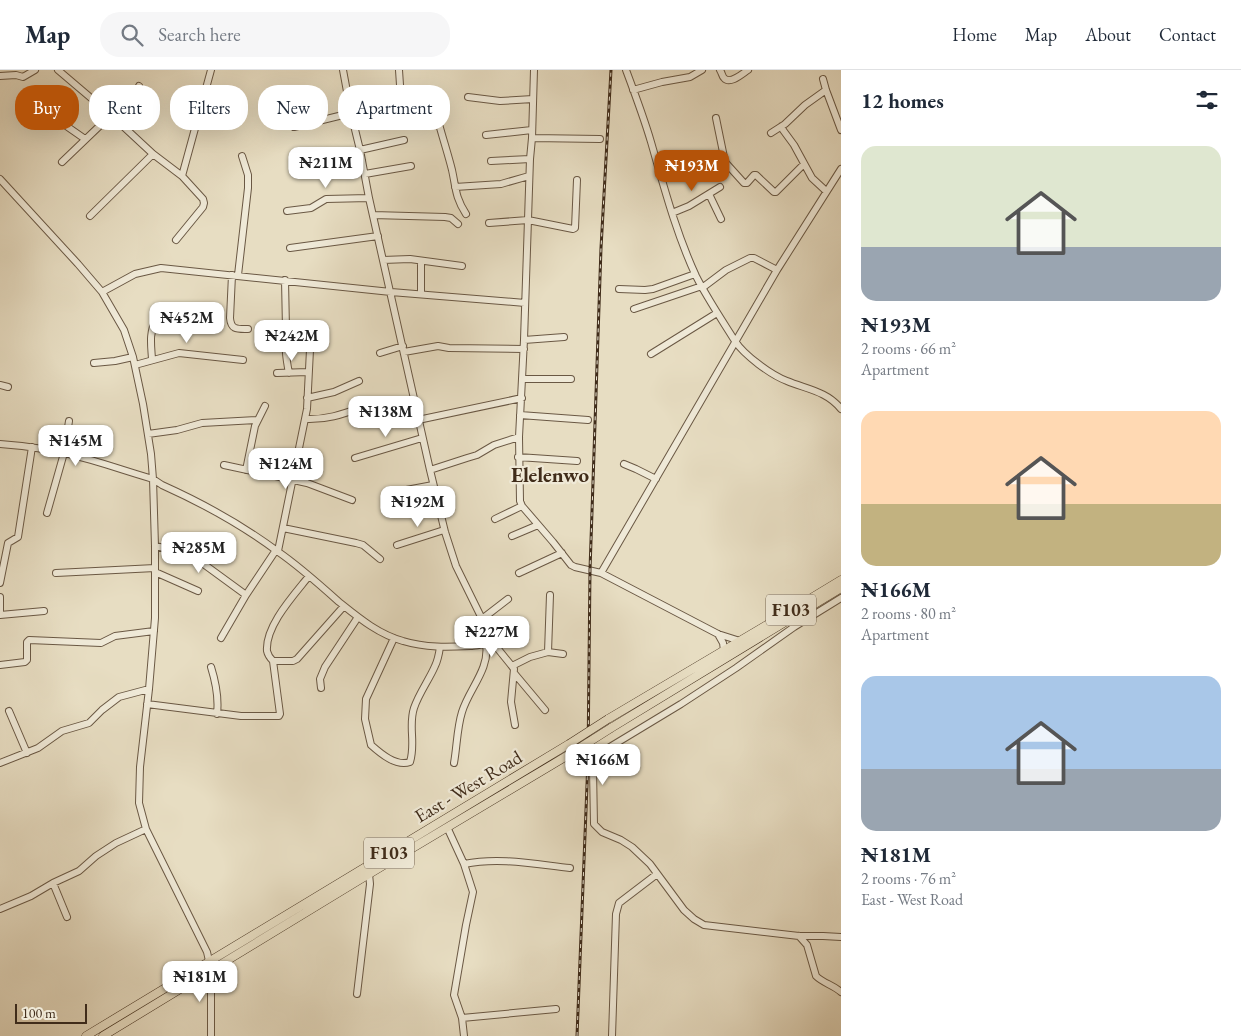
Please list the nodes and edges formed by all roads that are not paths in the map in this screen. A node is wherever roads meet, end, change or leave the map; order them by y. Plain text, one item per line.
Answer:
1 (35, 70) edge
2 (58, 70) edge
3 (211, 70) edge
4 (343, 70) edge
5 (399, 70) edge
6 (534, 70) edge
7 (627, 70) edge
8 (702, 70) edge
9 (720, 70) edge
10 (748, 70) edge
11 (0, 76) edge
12 (823, 79) dead end
13 (346, 85) edge
14 (400, 85) edge
15 (633, 90) junction
16 (826, 90) junction
17 (89, 96) edge
18 (468, 97) dead end
19 (533, 99) junction
20 (716, 118) dead end
21 (782, 126) junction
22 (71, 130) edge
23 (95, 130) edge
24 (128, 130) edge
25 (355, 130) edge
26 (441, 130) edge
27 (532, 130) junction
28 (841, 130) edge
29 (771, 133) dead end
30 (486, 135) dead end
31 (532, 138) junction
32 (600, 139) dead end
33 (85, 140) junction
34 (404, 140) dead end
35 (360, 150) junction
36 (153, 154) junction
37 (242, 156) dead end
38 (530, 159) junction
39 (362, 160) junction
40 (491, 161) dead end
41 (62, 162) dead end
42 (804, 164) junction
43 (411, 166) dead end
44 (317, 168) dead end
45 (841, 169) edge
46 (365, 174) junction
47 (182, 176) junction
48 (529, 176) junction
49 (0, 179) edge
50 (577, 180) dead end
51 (455, 187) junction
52 (720, 187) dead end
53 (826, 191) junction
54 (709, 194) junction
55 (369, 198) junction
56 (287, 211) dead end
57 (672, 213) junction
58 (466, 214) dead end
59 (373, 215) junction
60 (90, 216) dead end
61 (721, 218) dead end
62 (528, 220) junction
63 (489, 222) dead end
64 (458, 224) dead end
65 (378, 236) junction
66 (176, 240) dead end
67 (290, 248) dead end
68 (383, 260) junction
69 (421, 261) junction
70 (462, 266) dead end
71 (777, 270) junction
72 (695, 274) junction
73 (235, 275) junction
74 (285, 280) junction
75 (702, 287) junction
76 (619, 289) dead end
77 (102, 292) junction
78 (391, 292) junction
79 (421, 294) junction
80 (526, 304) junction
81 (634, 308) dead end
82 (717, 313) junction
83 (156, 319) dead end
84 (323, 328) dead end
85 (248, 329) dead end
86 (288, 330) junction
87 (310, 330) junction
88 (564, 337) dead end
89 (524, 340) junction
90 (735, 341) junction
91 (404, 349) junction
92 (524, 349) junction
93 (380, 354) dead end
94 (650, 354) dead end
95 (133, 356) junction
96 (152, 359) junction
97 (243, 360) dead end
98 (94, 363) dead end
99 (135, 365) junction
100 (308, 372) junction
101 (277, 373) dead end
102 (289, 373) junction
103 (522, 379) junction
104 (571, 379) dead end
105 (359, 381) dead end
106 (0, 385) edge
107 (8, 387) dead end
108 (307, 398) junction
109 (522, 398) junction
110 (264, 406) dead end
111 (363, 407) dead end
112 (416, 409) junction
113 (841, 409) edge
114 (520, 415) junction
115 (305, 419) junction
116 (385, 419) dead end
117 (257, 420) junction
118 (418, 420) junction
119 (588, 420) dead end
120 (69, 421) dead end
121 (148, 434) junction
122 (519, 437) junction
123 (422, 438) junction
124 (0, 444) edge
125 (32, 447) junction
126 (64, 453) junction
127 (518, 457) junction
128 (355, 458) dead end
129 (577, 461) dead end
130 (624, 464) dead end
131 (224, 465) dead end
132 (246, 470) junction
133 (430, 470) junction
134 (153, 479) junction
135 (656, 479) junction
136 (293, 480) junction
137 (434, 485) junction
138 (401, 491) dead end
139 (352, 500) dead end
140 (522, 506) junction
141 (47, 513) dead end
142 (495, 519) dead end
143 (538, 525) junction
144 (284, 528) junction
145 (444, 530) junction
146 (512, 536) dead end
147 (397, 545) dead end
148 (155, 546) junction
149 (277, 551) junction
150 (562, 553) junction
151 (380, 559) dead end
152 (155, 570) junction
153 (56, 572) dead end
154 (520, 573) dead end
155 (601, 573) junction
156 (309, 576) junction
157 (841, 580) edge
158 (0, 583) edge
159 (841, 588) edge
160 (198, 591) dead end
161 (246, 595) junction
162 (550, 595) dead end
163 (0, 597) edge
164 (841, 598) edge
165 (508, 599) dead end
166 (344, 606) junction
167 (817, 608) junction
168 (0, 611) edge
169 (44, 611) dead end
170 (0, 616) edge
171 (358, 617) junction
172 (482, 619) junction
173 (154, 631) junction
174 (718, 634) junction
175 (221, 638) dead end
176 (394, 638) junction
177 (488, 641) junction
178 (740, 641) junction
179 (440, 647) junction
180 (724, 650) junction
181 (548, 652) junction
182 (563, 654) dead end
183 (273, 662) junction
184 (0, 665) edge
185 (211, 667) dead end
186 (513, 670) junction
187 (321, 688) dead end
188 (149, 689) junction
189 (147, 704) junction
190 (9, 710) dead end
191 (544, 710) dead end
192 (217, 714) junction
193 (515, 725) dead end
194 (28, 753) junction
195 (454, 762) dead end
196 (0, 763) edge
197 (447, 827) junction
198 (146, 829) junction
199 (464, 864) junction
200 (570, 868) dead end
201 (369, 874) junction
202 (657, 874) junction
203 (53, 883) junction
204 (0, 909) edge
205 (67, 917) dead end
206 (799, 936) junction
207 (841, 938) edge
208 (210, 962) junction
209 (211, 970) junction
210 (841, 992) edge
211 (357, 994) dead end
212 (556, 1008) dead end
213 (462, 1018) junction
214 (86, 1036) edge
215 (103, 1036) edge
216 (211, 1036) edge
217 (464, 1036) edge
218 (612, 1036) edge

1 - 11 street
2 - 17 street
3 - 47 street
4 - 13 street
5 - 14 street
6 - 19 street
7 - 15 street
8 - 15 street
9 - 10 street
12 - 16 street
15 - 57 street
16 - 21 street
16 - 28 street
18 - 19 street
19 - 27 street
20 - 42 street
21 - 29 street
21 - 42 street
22 - 33 street
23 - 33 street
24 - 36 street
25 - 35 street
26 - 51 street
27 - 30 street
27 - 31 street
31 - 32 street
31 - 38 street
33 - 41 street
34 - 35 street
35 - 39 street
36 - 47 street
36 - 60 street
37 - 73 street
38 - 40 street
38 - 48 street
39 - 44 street
39 - 46 street
42 - 53 street
43 - 46 street
45 - 53 street
46 - 55 street
47 - 66 street
48 - 51 street
48 - 62 street
49 - 77 street
50 - 62 street
51 - 58 street
52 - 54 street
53 - 71 street
54 - 57 street
54 - 61 street
55 - 56 street
55 - 59 street
57 - 72 street
59 - 64 street
59 - 65 street
62 - 63 street
62 - 80 street
65 - 67 street
65 - 68 street
68 - 69 street
68 - 78 street
69 - 70 street
69 - 79 street
71 - 75 street
71 - 90 street
72 - 75 street
72 - 76 street
73 - 74 street
73 - 77 street
73 - 85 street
74 - 78 street
74 - 86 street
75 - 81 street
75 - 82 street
77 - 95 street
78 - 79 street
78 - 91 street
79 - 80 street
80 - 89 street
82 - 90 street
82 - 94 street
83 - 96 street
84 - 87 street
86 - 87 street
86 - 102 street
87 - 100 street
88 - 89 street
89 - 92 street
90 - 113 street
90 - 135 street
91 - 92 street
91 - 93 street
91 - 112 street
92 - 103 street
95 - 98 street
95 - 99 street
96 - 97 street
96 - 99 street
99 - 121 street
100 - 102 street
100 - 108 street
101 - 102 street
103 - 104 street
103 - 109 street
105 - 108 street
106 - 107 street
108 - 115 street
109 - 114 street
109 - 118 street
110 - 117 street
111 - 115 street
112 - 116 street
112 - 118 street
114 - 119 street
114 - 122 street
115 - 136 street
117 - 121 street
117 - 132 street
118 - 123 street
120 - 126 street
121 - 134 street
122 - 127 street
122 - 133 street
123 - 128 street
123 - 133 street
124 - 125 street
125 - 126 street
125 - 158 street
126 - 134 street
126 - 141 street
127 - 129 street
127 - 140 street
130 - 135 street
131 - 132 street
132 - 136 street
133 - 137 street
134 - 148 street
134 - 149 street
135 - 155 street
136 - 139 street
136 - 144 street
137 - 138 street
137 - 145 street
140 - 142 street
140 - 143 street
143 - 146 street
143 - 150 street
144 - 149 street
144 - 151 street
145 - 147 street
145 - 172 street
148 - 152 street
148 - 161 street
149 - 156 street
149 - 161 street
150 - 154 street
150 - 155 street
152 - 153 street
152 - 160 street
152 - 173 street
155 - 174 street
156 - 166 street
156 - 183 street
157 - 178 main road, East - West Road / F103
159 - 167 main road, East - West Road / F103
161 - 175 street
162 - 181 street
163 - 168 street
164 - 167 street
165 - 172 street
166 - 171 street
166 - 183 street
167 - 197 main road, East - West Road / F103, bridge
167 - 202 street
169 - 170 street
171 - 176 street
171 - 187 street
172 - 177 street
173 - 184 street
173 - 188 street
174 - 178 street
174 - 180 street
176 - 179 street
176 - 179 street
177 - 179 street
177 - 186 street
177 - 195 street
178 - 180 main road, East - West Road / F103
180 - 208 main road, East - West Road / F103, bridge
181 - 182 street
181 - 186 street
183 - 192 street
185 - 192 street
186 - 191 street
186 - 193 street
188 - 189 street
188 - 194 street
189 - 192 street
189 - 198 street
190 - 194 street
194 - 196 street
197 - 199 street
197 - 201 main road, East - West Road / F103
198 - 203 street
198 - 208 street
199 - 200 street
199 - 213 street
201 - 209 main road, East - West Road / F103
201 - 211 street
202 - 206 street
202 - 218 street
203 - 204 street
203 - 205 street
206 - 207 street
206 - 210 street
208 - 209 street
208 - 214 main road, East - West Road / F103
209 - 215 main road, East - West Road / F103
209 - 216 street
212 - 213 street
213 - 217 street

